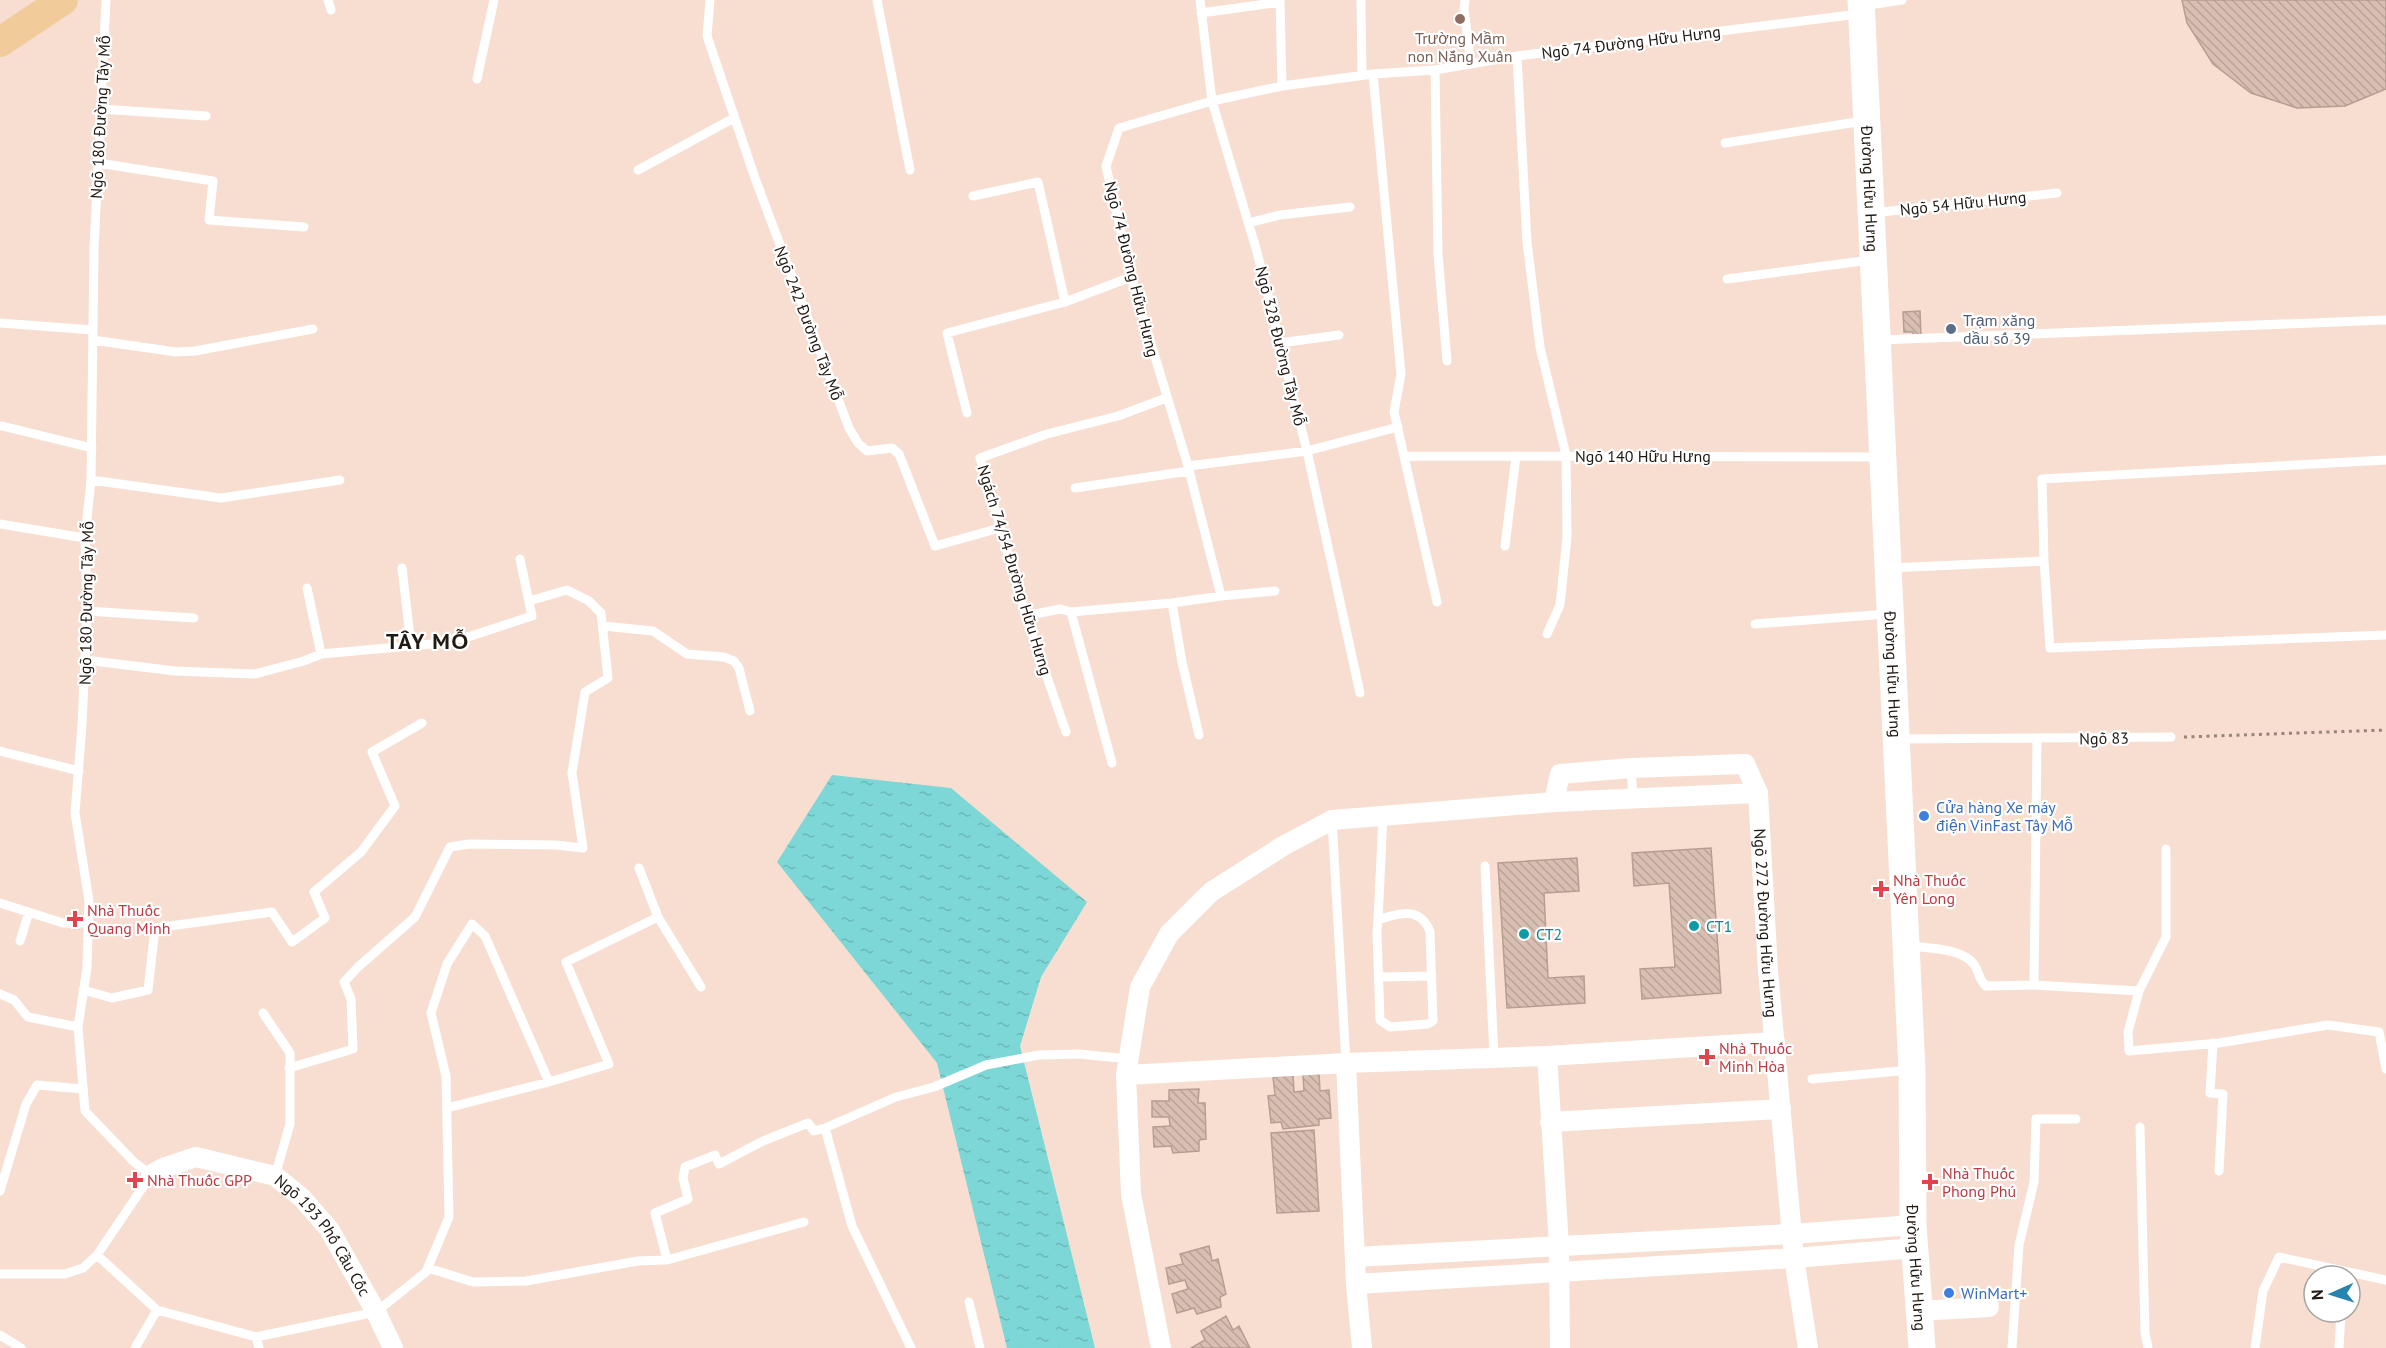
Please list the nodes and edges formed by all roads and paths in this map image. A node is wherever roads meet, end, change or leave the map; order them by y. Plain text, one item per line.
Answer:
1 (63, 0) edge
2 (106, 0) edge
3 (328, 0) edge
4 (494, 0) edge
5 (710, 0) edge
6 (878, 0) edge
7 (1200, 0) edge
8 (1361, 0) edge
9 (1465, 0) edge
10 (1902, 0) edge
11 (1280, 1) edge
12 (1861, 7) edge
13 (331, 10) dead end
14 (1201, 13) junction
15 (0, 42) edge
16 (1517, 56) junction
17 (1471, 64) junction
18 (1435, 70) junction
19 (1373, 74) junction
20 (1362, 75) junction
21 (477, 79) dead end
22 (1282, 86) junction
23 (1212, 101) junction
24 (100, 109) junction
25 (206, 116) dead end
26 (734, 118) junction
27 (1866, 121) junction
28 (1725, 143) dead end
29 (98, 163) junction
30 (638, 170) dead end
31 (910, 170) dead end
32 (2057, 193) dead end
33 (973, 196) dead end
34 (1350, 207) dead end
35 (1870, 213) junction
36 (1248, 223) junction
37 (304, 227) dead end
38 (1872, 260) junction
39 (1131, 277) junction
40 (1727, 279) dead end
41 (1065, 302) junction
42 (2386, 320) edge
43 (0, 323) edge
44 (313, 329) dead end
45 (93, 335) junction
46 (1339, 335) dead end
47 (1877, 341) junction
48 (1280, 343) junction
49 (1448, 361) dead end
50 (1166, 398) junction
51 (967, 413) dead end
52 (2, 426) dead end
53 (1398, 427) junction
54 (92, 448) junction
55 (1307, 451) junction
56 (1566, 455) junction
57 (1404, 456) junction
58 (1516, 456) junction
59 (1882, 457) junction
60 (2386, 460) edge
61 (1189, 469) junction
62 (92, 480) junction
63 (340, 480) dead end
64 (1075, 488) dead end
65 (0, 524) edge
66 (1000, 528) junction
67 (85, 538) junction
68 (1505, 546) dead end
69 (520, 559) dead end
70 (2044, 561) junction
71 (402, 568) dead end
72 (1887, 568) junction
73 (307, 588) dead end
74 (1275, 591) dead end
75 (1221, 596) junction
76 (529, 601) junction
77 (1437, 602) dead end
78 (1172, 603) junction
79 (87, 611) junction
80 (1071, 612) junction
81 (1889, 613) junction
82 (1026, 616) junction
83 (194, 618) dead end
84 (1755, 624) dead end
85 (603, 626) junction
86 (1547, 634) dead end
87 (2386, 635) edge
88 (411, 645) junction
89 (321, 654) junction
90 (85, 660) junction
91 (1360, 693) dead end
92 (750, 711) dead end
93 (422, 723) dead end
94 (2386, 730) edge
95 (1066, 732) dead end
96 (1199, 735) dead end
97 (2171, 737) joint
98 (1896, 739) junction
99 (2037, 740) junction
100 (0, 751) edge
101 (1112, 763) dead end
102 (1631, 768) junction
103 (79, 771) junction
104 (1758, 793) junction
105 (1633, 798) junction
106 (1554, 802) junction
107 (1383, 816) junction
108 (1332, 820) junction
109 (2166, 849) dead end
110 (1485, 866) dead end
111 (639, 868) dead end
112 (0, 903) edge
113 (28, 912) junction
114 (658, 917) junction
115 (1378, 920) junction
116 (89, 923) junction
117 (20, 941) dead end
118 (1906, 946) junction
119 (1432, 976) junction
120 (1379, 977) junction
121 (2034, 984) junction
122 (701, 987) dead end
123 (83, 990) junction
124 (2139, 991) junction
125 (0, 994) edge
126 (263, 1013) dead end
127 (78, 1027) junction
128 (1775, 1042) junction
129 (2213, 1043) junction
130 (1546, 1056) junction
131 (1494, 1057) junction
132 (1346, 1063) junction
133 (1127, 1067) junction
134 (289, 1068) junction
135 (1912, 1070) junction
136 (2386, 1070) edge
137 (1812, 1079) dead end
138 (549, 1082) junction
139 (83, 1089) junction
140 (447, 1108) junction
141 (1781, 1109) junction
142 (2076, 1119) dead end
143 (1550, 1122) junction
144 (2140, 1127) dead end
145 (825, 1128) junction
146 (2218, 1171) dead end
147 (152, 1176) junction
148 (275, 1176) junction
149 (0, 1191) edge
150 (804, 1222) dead end
151 (1792, 1234) junction
152 (1914, 1236) junction
153 (1559, 1246) junction
154 (97, 1255) junction
155 (1355, 1257) junction
156 (1794, 1258) junction
157 (667, 1260) junction
158 (428, 1268) junction
159 (1560, 1272) junction
160 (0, 1274) edge
161 (2386, 1280) edge
162 (1356, 1284) junction
163 (969, 1302) dead end
164 (1989, 1307) dead end
165 (157, 1310) junction
166 (1918, 1311) junction
167 (376, 1312) junction
168 (2340, 1324) edge
169 (0, 1335) edge
170 (256, 1337) junction
171 (21, 1348) edge
172 (135, 1348) edge
173 (259, 1348) edge
174 (393, 1348) edge
175 (911, 1348) edge
176 (980, 1348) edge
177 (1161, 1348) edge
178 (1362, 1348) edge
179 (1560, 1348) edge
180 (1808, 1348) edge
181 (1922, 1348) edge
182 (2012, 1348) edge
183 (2148, 1348) edge
184 (2255, 1348) edge
185 (2339, 1348) edge

1 - 15 main road
2 - 24 lane, Ngõ 180 Đường Tây Mỗ
3 - 13 lane
4 - 21 lane
5 - 26 lane, Ngõ 242 Đường Tây Mỗ
6 - 31 lane
7 - 14 lane, Ngõ 328 Đường Tây Mỗ
8 - 20 lane
9 - 17 lane
10 - 12 lane, Ngõ 74 Đường Hữu Hưng
11 - 14 lane
11 - 22 lane
12 - 16 lane, Ngõ 74 Đường Hữu Hưng
12 - 27 main road, Đường Hữu Hưng
14 - 23 lane, Ngõ 328 Đường Tây Mỗ
16 - 17 lane, Ngõ 74 Đường Hữu Hưng
16 - 56 lane
17 - 18 lane, Ngõ 74 Đường Hữu Hưng
18 - 19 lane, Ngõ 74 Đường Hữu Hưng
18 - 49 lane
19 - 20 lane, Ngõ 74 Đường Hữu Hưng
19 - 53 lane
20 - 22 lane, Ngõ 74 Đường Hữu Hưng
22 - 23 lane, Ngõ 74 Đường Hữu Hưng
23 - 36 lane, Ngõ 328 Đường Tây Mỗ
23 - 39 lane, Ngõ 74 Đường Hữu Hưng
24 - 25 lane
24 - 29 lane, Ngõ 180 Đường Tây Mỗ
26 - 30 lane
26 - 66 lane, Ngõ 242 Đường Tây Mỗ
27 - 28 lane
27 - 35 main road, Đường Hữu Hưng
29 - 37 lane
29 - 45 lane, Ngõ 180 Đường Tây Mỗ
32 - 35 lane, Ngõ 54 Hữu Hưng
33 - 41 lane
34 - 36 lane
35 - 38 main road, Đường Hữu Hưng
36 - 48 lane, Ngõ 328 Đường Tây Mỗ
38 - 40 lane
38 - 47 main road, Đường Hữu Hưng
39 - 41 lane
39 - 50 lane, Ngõ 74 Đường Hữu Hưng
41 - 51 lane
42 - 47 lane
43 - 45 lane
44 - 45 lane
45 - 54 lane, Ngõ 180 Đường Tây Mỗ
46 - 48 lane
47 - 59 main road, Đường Hữu Hưng
48 - 55 lane, Ngõ 328 Đường Tây Mỗ
50 - 61 lane, Ngõ 74 Đường Hữu Hưng
50 - 66 lane, Ngách 74/54 Đường Hữu Hưng
52 - 54 lane
53 - 55 lane
53 - 57 lane
54 - 62 lane, Ngõ 180 Đường Tây Mỗ
55 - 61 lane
55 - 91 lane, Ngõ 328 Đường Tây Mỗ
56 - 58 lane, Ngõ 140 Hữu Hưng
56 - 59 lane, Ngõ 140 Hữu Hưng
56 - 86 lane
57 - 58 lane, Ngõ 140 Hữu Hưng
57 - 77 lane
58 - 68 lane
59 - 72 main road, Đường Hữu Hưng
60 - 70 lane
61 - 64 lane
61 - 75 lane, Ngõ 74 Đường Hữu Hưng
62 - 63 lane
62 - 67 lane, Ngõ 180 Đường Tây Mỗ
65 - 67 lane
66 - 82 lane, Ngách 74/54 Đường Hữu Hưng
67 - 79 lane, Ngõ 180 Đường Tây Mỗ
69 - 76 lane
70 - 72 lane
70 - 87 lane
71 - 88 lane
72 - 81 main road, Đường Hữu Hưng
73 - 89 lane
74 - 75 lane
75 - 78 lane
76 - 85 lane
76 - 88 lane
78 - 80 lane
78 - 96 lane
79 - 83 lane
79 - 90 lane, Ngõ 180 Đường Tây Mỗ
80 - 82 lane
80 - 101 lane
81 - 84 lane
81 - 98 main road, Đường Hữu Hưng
82 - 95 lane, Ngách 74/54 Đường Hữu Hưng
85 - 92 lane
85 - 134 lane
88 - 89 lane
89 - 90 lane
90 - 103 lane, Ngõ 180 Đường Tây Mỗ
93 - 123 lane
94 - 97 path
97 - 99 lane, Ngõ 83
98 - 99 lane, Ngõ 83
98 - 118 main road, Đường Hữu Hưng
99 - 121 lane
100 - 103 lane
102 - 104 street
102 - 105 lane
102 - 106 street
103 - 116 lane, Ngõ 180 Đường Tây Mỗ
104 - 105 street
104 - 128 street, Ngõ 272 Đường Hữu Hưng
105 - 106 street
106 - 107 street
107 - 108 street
107 - 115 lane
108 - 132 lane
108 - 133 street
109 - 124 lane
110 - 131 lane
111 - 114 lane
112 - 113 lane
113 - 116 lane
113 - 117 lane
114 - 122 lane
114 - 138 lane
115 - 119 lane
115 - 120 lane
116 - 123 lane, Ngõ 180 Đường Tây Mỗ
118 - 121 lane
118 - 135 main road, Đường Hữu Hưng
119 - 120 lane
119 - 120 lane
121 - 124 lane
123 - 127 lane, Ngõ 180 Đường Tây Mỗ
124 - 129 lane
125 - 127 lane
126 - 134 lane
127 - 139 lane, Ngõ 180 Đường Tây Mỗ
128 - 130 street
128 - 141 street, Ngõ 272 Đường Hữu Hưng
129 - 136 lane
129 - 146 lane
130 - 131 street
130 - 143 street
131 - 132 street
132 - 133 street
132 - 155 street
133 - 145 lane
133 - 177 street
134 - 148 lane
135 - 137 lane
135 - 152 main road, Đường Hữu Hưng
138 - 140 lane
138 - 140 lane
139 - 147 lane, Ngõ 180 Đường Tây Mỗ
139 - 149 lane
140 - 158 lane
141 - 143 street
141 - 151 street, Ngõ 272 Đường Hữu Hưng
142 - 182 lane
143 - 153 street
144 - 183 lane
145 - 157 lane
145 - 175 lane
147 - 148 street, Ngõ 193 Phố Cầu Cốc
147 - 154 lane
148 - 167 street, Ngõ 193 Phố Cầu Cốc
150 - 157 lane
151 - 152 street
151 - 153 street
151 - 156 street, Ngõ 272 Đường Hữu Hưng
152 - 156 street
152 - 166 main road, Đường Hữu Hưng
153 - 155 street
153 - 159 street
154 - 160 lane
154 - 165 lane
155 - 162 street
156 - 159 street
156 - 180 street, Ngõ 272 Đường Hữu Hưng
157 - 158 lane
158 - 167 lane
159 - 162 street
159 - 179 street
161 - 184 lane
162 - 178 street
163 - 176 lane
164 - 166 street
165 - 170 lane
165 - 172 lane
166 - 181 main road, Đường Hữu Hưng
167 - 170 lane
167 - 174 street, Ngõ 193 Phố Cầu Cốc
168 - 185 lane
169 - 171 lane
170 - 173 lane

